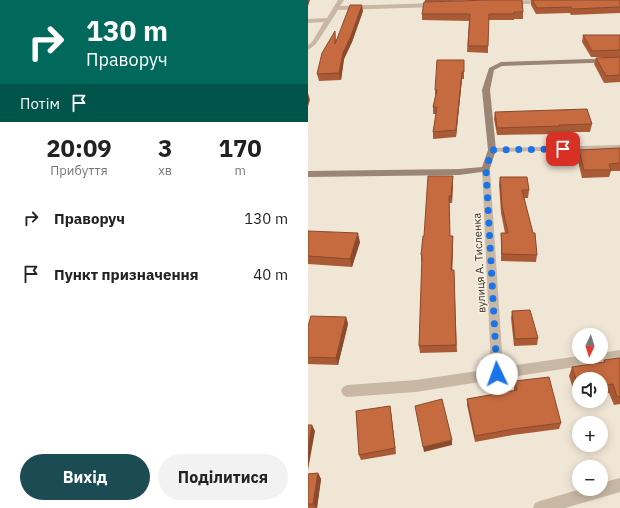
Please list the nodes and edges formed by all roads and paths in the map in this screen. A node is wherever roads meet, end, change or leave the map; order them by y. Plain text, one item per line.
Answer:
1 (341, 0) edge
2 (552, 1) edge
3 (506, 3) edge
4 (444, 5) edge
5 (337, 8) junction
6 (328, 20) junction
7 (308, 21) edge
8 (308, 48) edge
9 (620, 60) edge
10 (620, 147) edge
11 (492, 150) junction
12 (486, 169) junction
13 (308, 174) edge
14 (620, 354) edge
15 (497, 374) junction
16 (347, 391) dead end
17 (620, 485) edge
18 (540, 508) edge

1 - 5 street
2 - 3 street
4 - 5 street
5 - 6 street
6 - 7 street
6 - 8 street
9 - 11 street
10 - 11 street
11 - 12 street, вулиця А. Тисленка
12 - 13 street
12 - 15 street, вулиця А. Тисленка
14 - 15 street
15 - 16 street
17 - 18 street

